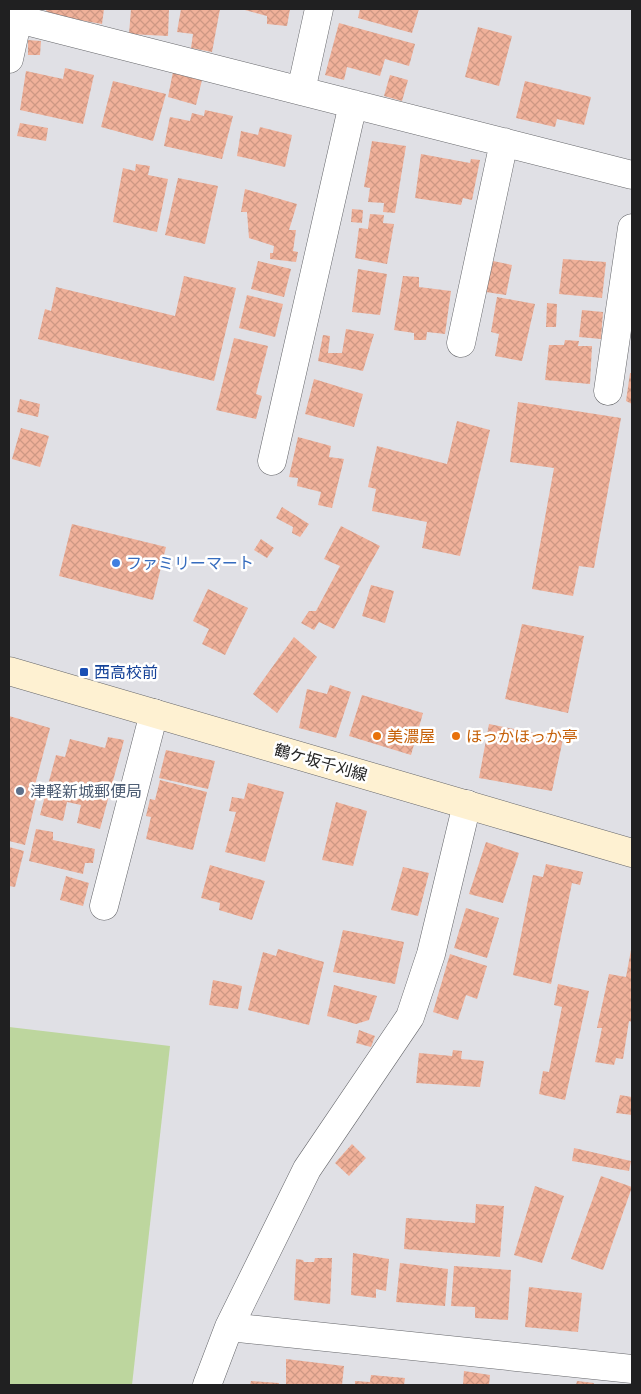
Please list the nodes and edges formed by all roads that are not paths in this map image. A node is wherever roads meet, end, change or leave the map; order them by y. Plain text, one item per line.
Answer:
1 (319, 9) edge
2 (19, 14) edge
3 (9, 59) edge
4 (301, 91) junction
5 (353, 104) junction
6 (504, 142) junction
7 (632, 175) edge
8 (632, 228) edge
9 (461, 343) dead end
10 (608, 390) dead end
11 (272, 461) dead end
12 (9, 671) edge
13 (154, 713) junction
14 (467, 804) junction
15 (632, 853) edge
16 (104, 906) dead end
17 (229, 1327) junction
18 (632, 1370) edge
19 (207, 1385) edge

1 - 4 street
2 - 3 street
2 - 4 street
4 - 5 street
5 - 6 street
5 - 11 street
6 - 7 street
6 - 9 street
8 - 10 street
12 - 13 main road, 鶴ケ坂千刈線
13 - 14 main road, 鶴ケ坂千刈線
13 - 16 street
14 - 15 main road, 鶴ケ坂千刈線
14 - 17 street
17 - 18 street
17 - 19 street

